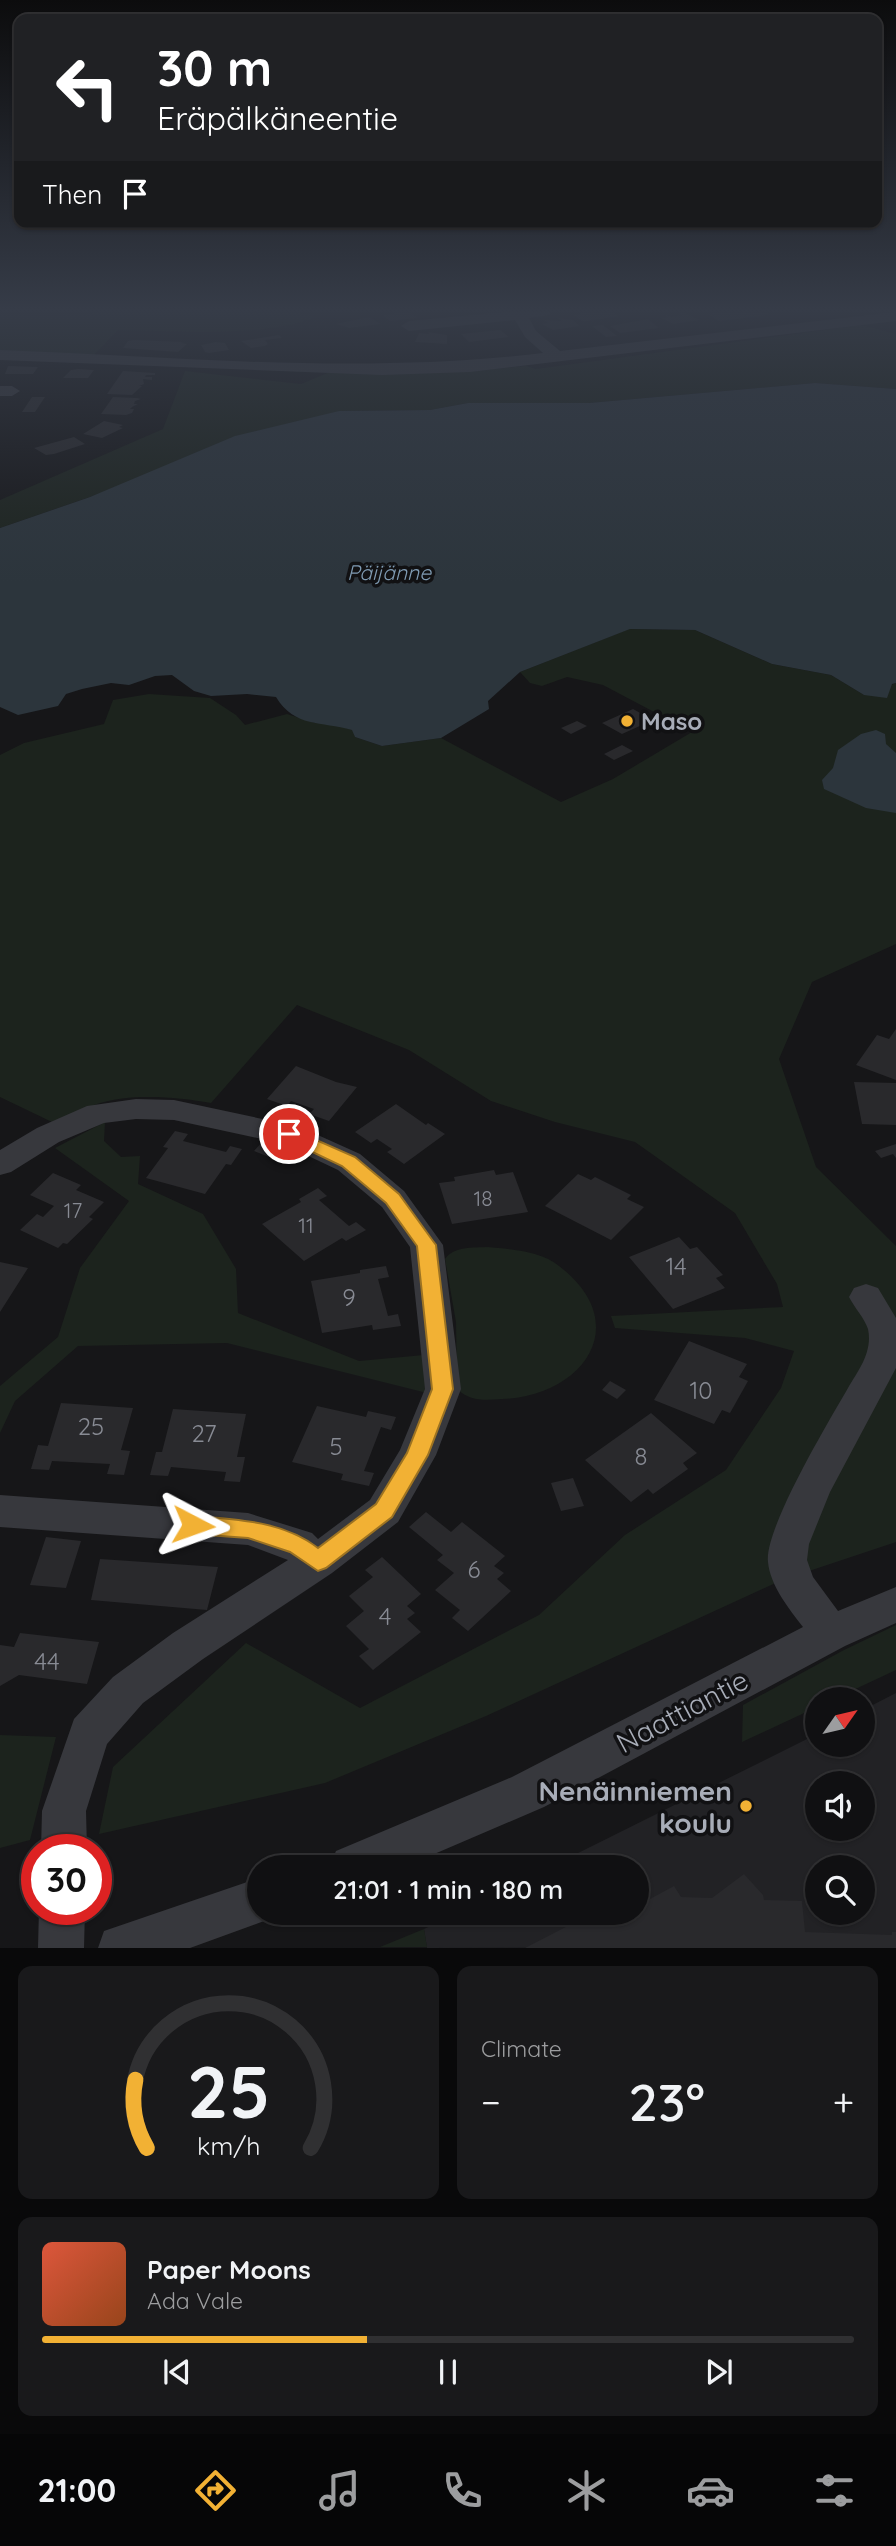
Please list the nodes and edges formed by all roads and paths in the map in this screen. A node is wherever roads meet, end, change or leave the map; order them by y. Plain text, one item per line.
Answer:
1 (0, 1164) edge
2 (866, 1297) dead end
3 (0, 1511) edge
4 (318, 1561) junction
5 (896, 1604) edge
6 (831, 1633) junction
7 (64, 1834) edge
8 (380, 1855) edge
9 (247, 1905) edge
10 (62, 1925) edge
11 (61, 1948) edge
12 (121, 1948) edge

1 - 4 street
2 - 6 street
3 - 4 street
4 - 7 street
5 - 6 street, Naattiantie
6 - 8 street, Naattiantie
9 - 12 street
10 - 11 street

